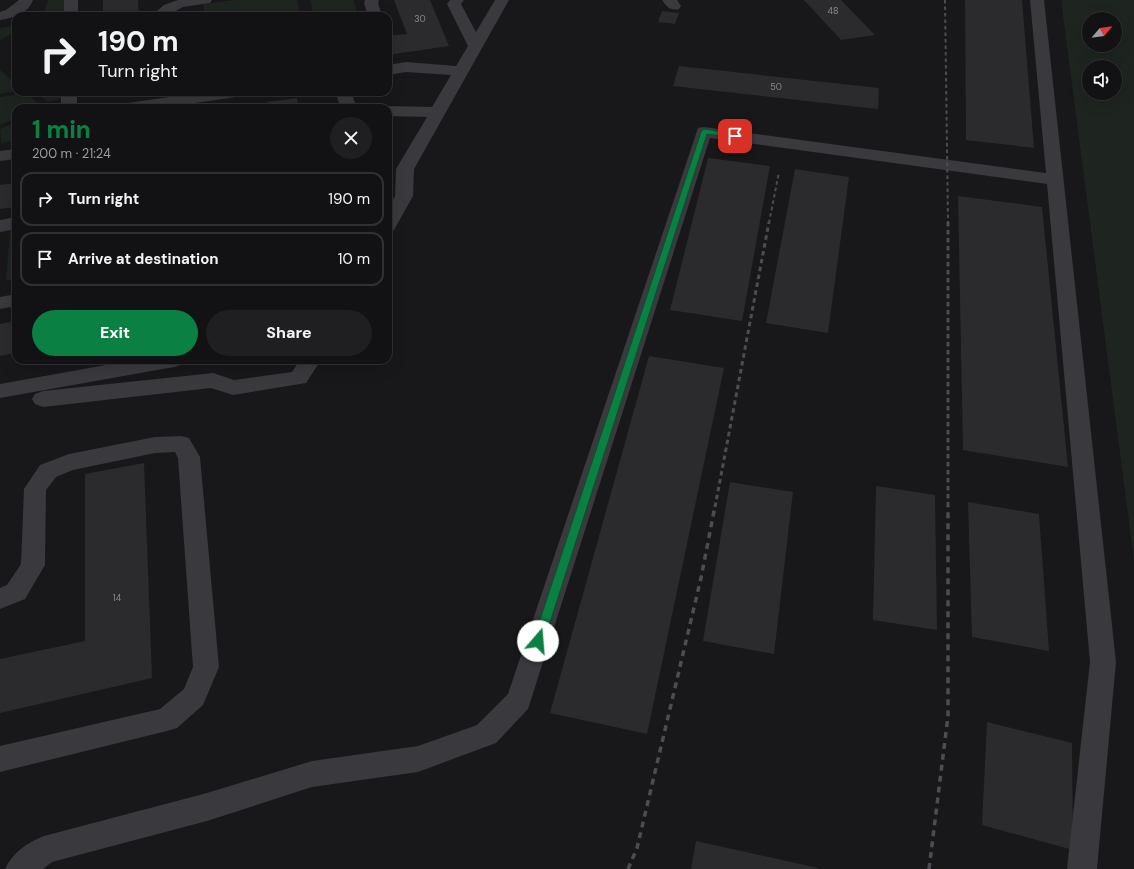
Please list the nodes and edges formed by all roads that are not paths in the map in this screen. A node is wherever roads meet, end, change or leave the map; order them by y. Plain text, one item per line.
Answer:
1 (26, 0) edge
2 (71, 0) edge
3 (205, 0) edge
4 (372, 0) edge
5 (457, 0) edge
6 (502, 0) edge
7 (1037, 0) edge
8 (14, 12) edge
9 (70, 12) edge
10 (164, 12) edge
11 (374, 12) edge
12 (12, 13) edge
13 (0, 16) edge
14 (476, 47) junction
15 (392, 69) edge
16 (461, 71) junction
17 (185, 96) edge
18 (172, 97) edge
19 (144, 104) edge
20 (392, 110) edge
21 (438, 112) junction
22 (12, 154) edge
23 (0, 156) edge
24 (12, 168) edge
25 (0, 170) edge
26 (1055, 180) junction
27 (392, 218) edge
28 (12, 224) edge
29 (0, 226) edge
30 (12, 301) edge
31 (0, 303) edge
32 (152, 364) edge
33 (308, 364) edge
34 (0, 391) edge
35 (43, 399) dead end
36 (0, 599) edge
37 (0, 759) edge
38 (20, 869) edge
39 (1082, 869) edge

1 - 8 lane
2 - 9 lane
3 - 10 lane
4 - 11 lane
5 - 14 lane
6 - 14 lane
7 - 26 lane
12 - 13 lane
14 - 16 lane
15 - 16 lane
16 - 21 lane
17 - 18 lane
18 - 19 lane
20 - 21 lane
21 - 27 lane
22 - 23 lane
24 - 25 lane
26 - 38 lane
26 - 39 lane
28 - 29 lane
30 - 31 lane
32 - 34 lane
33 - 35 lane
36 - 37 lane

